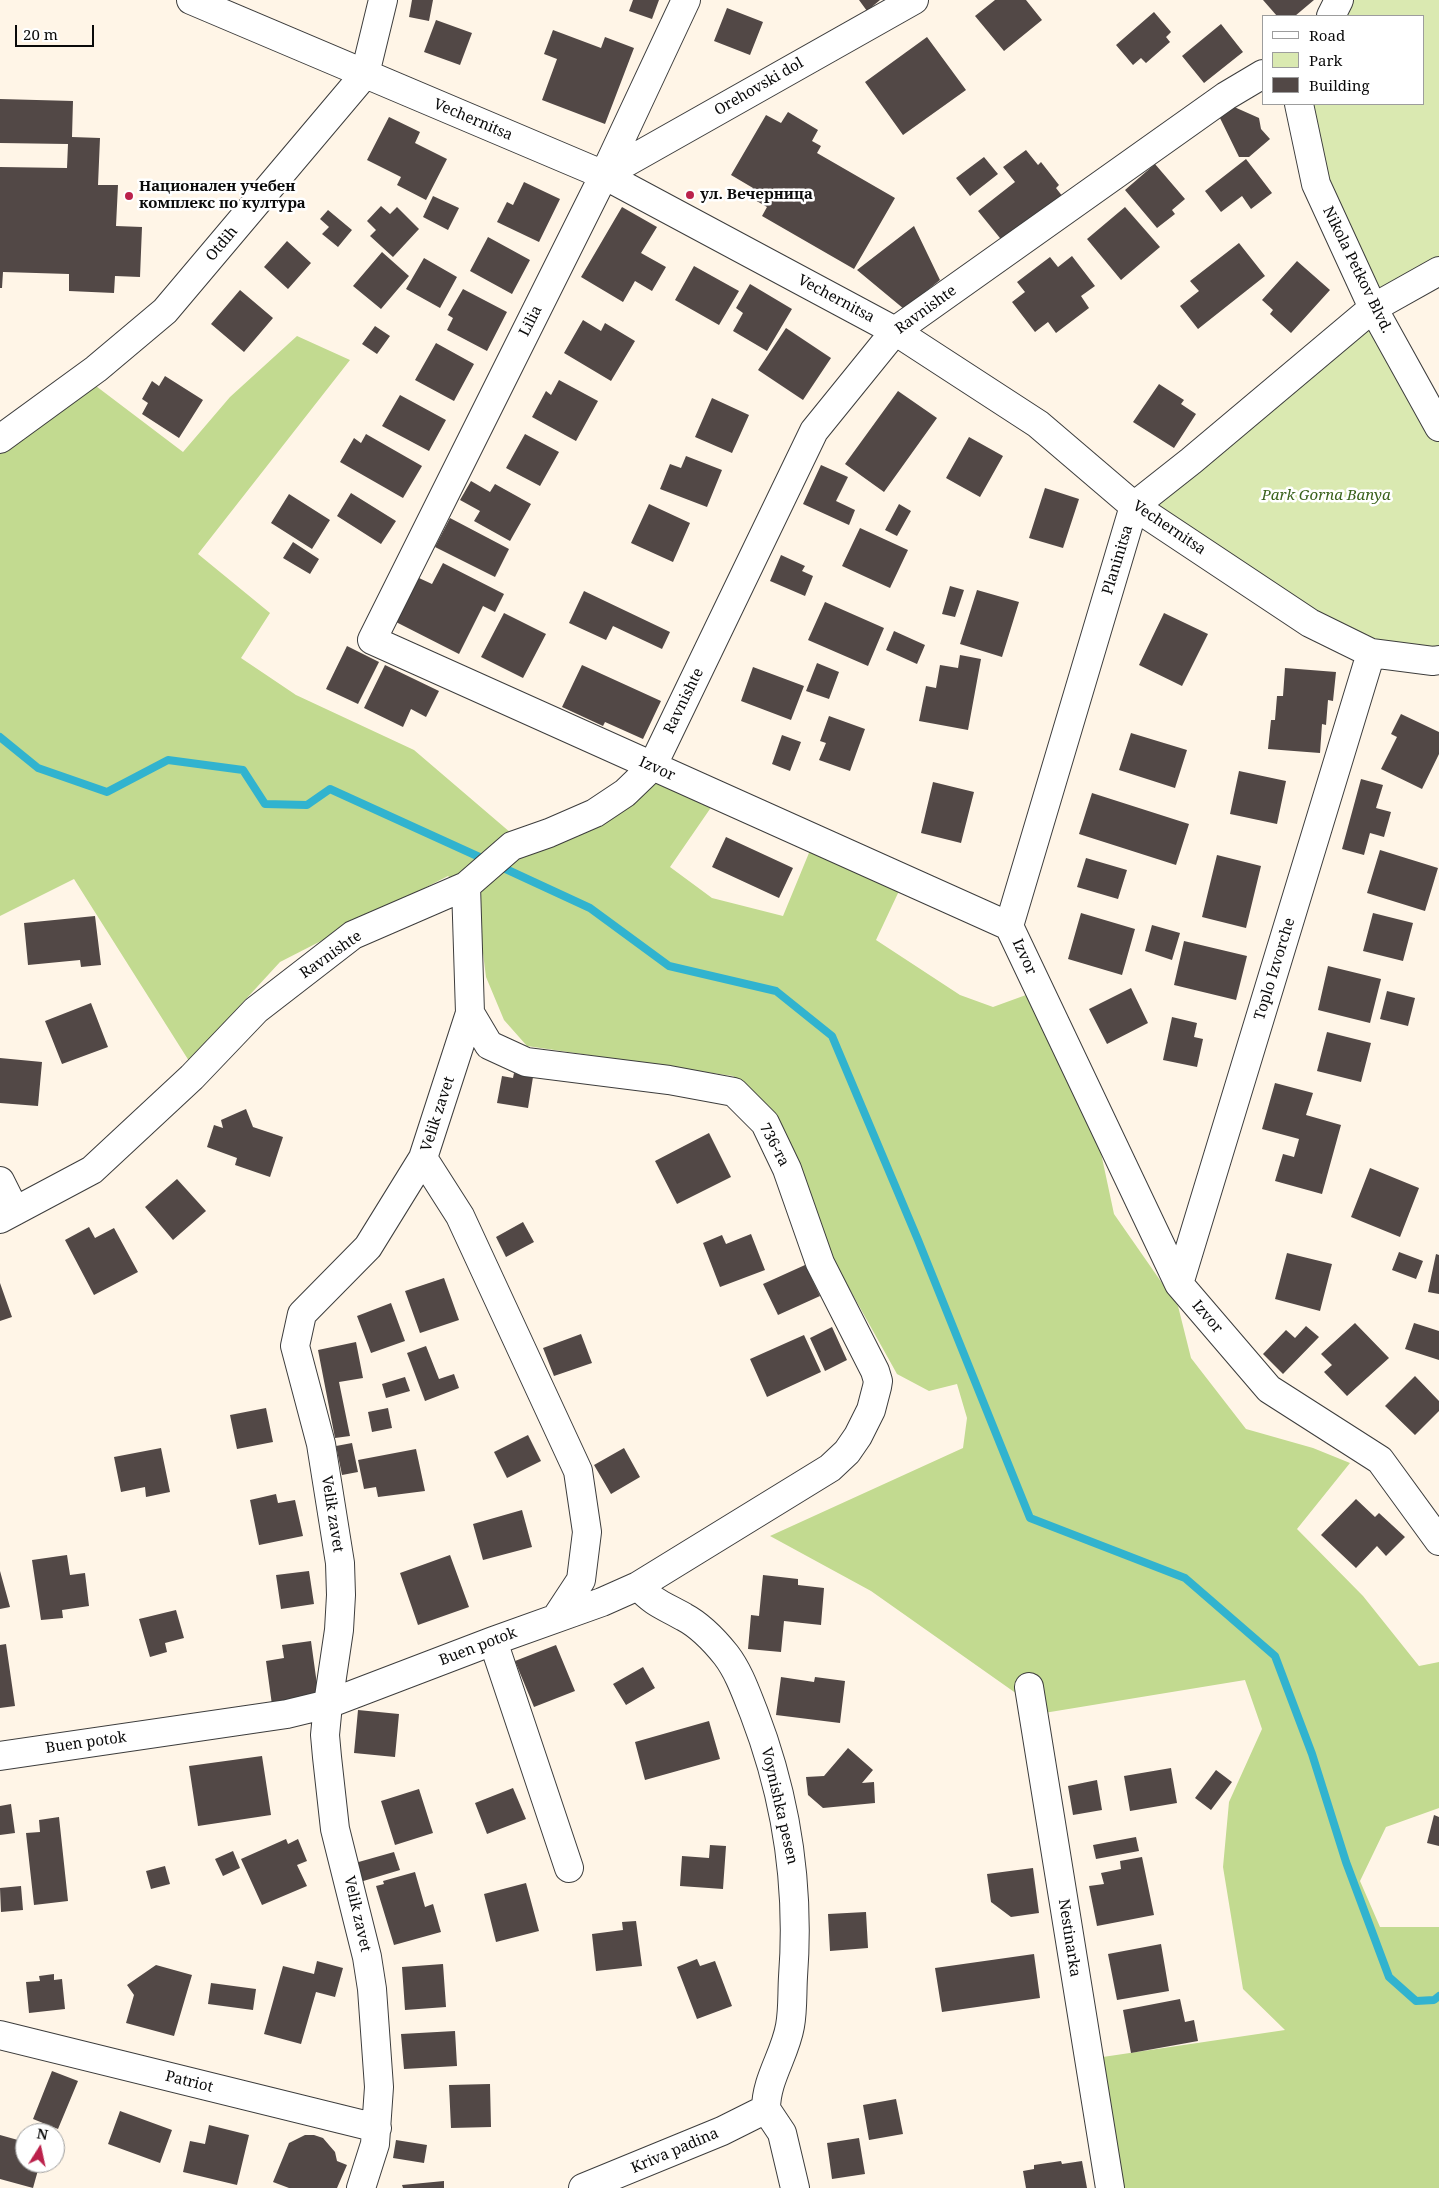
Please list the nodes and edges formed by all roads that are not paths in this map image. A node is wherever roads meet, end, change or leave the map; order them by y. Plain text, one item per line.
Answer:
1 (191, 0) edge
2 (383, 0) edge
3 (686, 0) edge
4 (914, 0) edge
5 (1339, 0) edge
6 (1332, 15) edge
7 (364, 74) junction
8 (1262, 75) edge
9 (1299, 105) edge
10 (604, 175) junction
11 (1438, 274) edge
12 (1373, 308) junction
13 (895, 330) junction
14 (1439, 427) edge
15 (0, 439) edge
16 (1134, 506) junction
17 (372, 640) joint
18 (1371, 653) junction
19 (1439, 660) edge
20 (652, 767) junction
21 (466, 886) junction
22 (1009, 926) junction
23 (470, 1013) junction
24 (423, 1158) junction
25 (0, 1181) edge
26 (8, 1215) edge
27 (1179, 1284) junction
28 (877, 1388) joint
29 (1439, 1541) edge
30 (638, 1586) junction
31 (556, 1618) junction
32 (492, 1641) junction
33 (1029, 1687) dead end
34 (328, 1704) junction
35 (0, 1756) edge
36 (569, 1868) dead end
37 (0, 2035) edge
38 (766, 2109) junction
39 (377, 2128) junction
40 (361, 2188) edge
41 (583, 2188) edge
42 (795, 2188) edge
43 (1110, 2188) edge

1 - 7 street, Vechernitsa
2 - 7 street, Otdih
3 - 10 street, Lilia
4 - 10 street, Orehovski dol
5 - 6 street
7 - 10 street, Vechernitsa
7 - 15 street, Otdih
8 - 13 street, Ravnishte
9 - 12 street, Nikola Petkov Blvd.
10 - 13 street, Vechernitsa
10 - 17 street, Lilia
11 - 12 street, Planinitsa
12 - 14 street, Nikola Petkov Blvd.
12 - 16 street, Planinitsa
13 - 16 street, Vechernitsa
13 - 20 street, Ravnishte
16 - 18 street, Vechernitsa
16 - 22 street, Planinitsa
17 - 20 street, Izvor
18 - 19 street, Vechernitsa
18 - 27 street, Toplo Izvorche
20 - 21 street, Ravnishte
20 - 22 street, Izvor
21 - 23 street, Velik zavet
21 - 26 street, Ravnishte
22 - 27 street, Izvor
23 - 24 street, Velik zavet
23 - 28 street, 736-та
24 - 31 street
24 - 34 street, Velik zavet
25 - 26 street
27 - 29 street, Izvor
28 - 30 street, Buen potok
30 - 31 street, Buen potok
30 - 38 street, Voynishka pesen
31 - 32 street, Buen potok
32 - 34 street, Buen potok
32 - 36 street
33 - 43 street, Nestinarka
34 - 35 street, Buen potok
34 - 39 street, Velik zavet
37 - 39 street, Patriot
38 - 41 street, Kriva padina
38 - 42 street
39 - 40 street, Velik zavet

